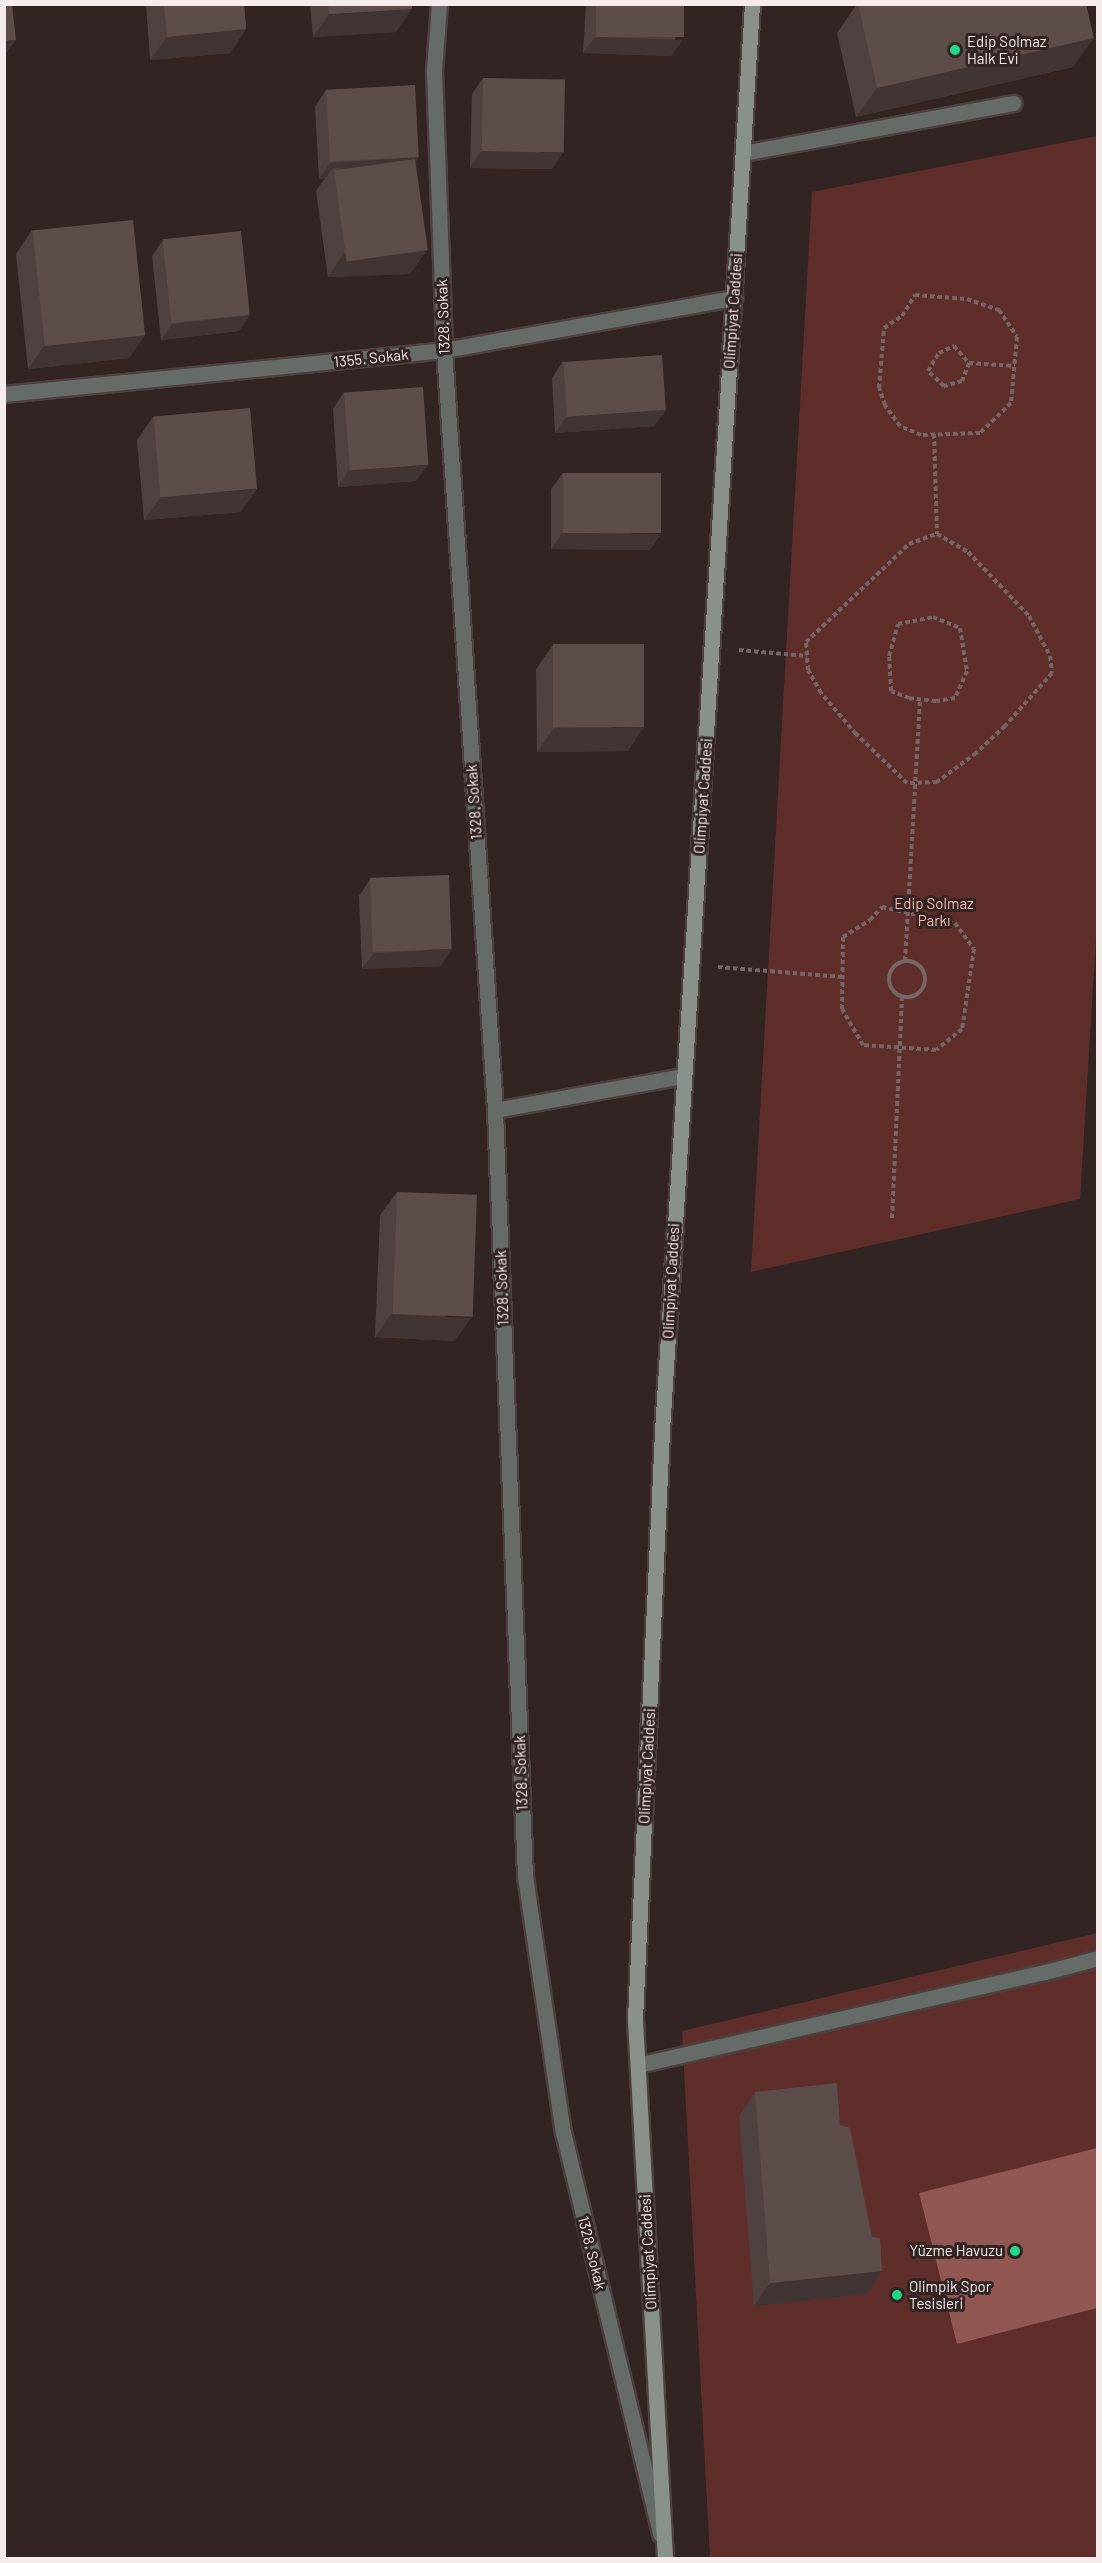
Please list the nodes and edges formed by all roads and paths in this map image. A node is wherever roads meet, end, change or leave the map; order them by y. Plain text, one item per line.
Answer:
1 (439, 4) edge
2 (752, 4) edge
3 (1013, 103) dead end
4 (743, 153) junction
5 (734, 298) junction
6 (444, 350) junction
7 (969, 363) junction
8 (1015, 366) junction
9 (4, 394) edge
10 (934, 434) junction
11 (937, 534) junction
12 (712, 648) junction
13 (807, 656) junction
14 (920, 699) junction
15 (917, 782) junction
16 (910, 913) junction
17 (905, 961) junction
18 (692, 965) junction
19 (843, 977) junction
20 (902, 998) junction
21 (899, 1048) junction
22 (683, 1076) junction
23 (495, 1110) junction
24 (892, 1218) dead end
25 (1098, 1958) edge
26 (638, 2066) junction
27 (665, 2558) edge

1 - 6 street, 1328. Sokak
2 - 4 street, Olimpiyat Caddesi
3 - 4 street
4 - 5 street, Olimpiyat Caddesi
5 - 6 street, 1355. Sokak
5 - 12 street, Olimpiyat Caddesi
6 - 9 street, 1355. Sokak
6 - 23 street, 1328. Sokak
7 - 7 path
7 - 8 path
8 - 10 path
8 - 10 path
10 - 11 path
11 - 13 path
11 - 15 path
12 - 13 path
12 - 18 street, Olimpiyat Caddesi
13 - 15 path
14 - 14 path
14 - 15 path
15 - 16 path
16 - 17 path
16 - 19 path
16 - 21 path
17 - 20 path
17 - 20 path
18 - 19 path
18 - 22 street, Olimpiyat Caddesi
19 - 21 path
20 - 21 path
21 - 24 path
22 - 23 street
22 - 26 street, Olimpiyat Caddesi
23 - 27 street, 1328. Sokak
25 - 26 street
26 - 27 street, Olimpiyat Caddesi

